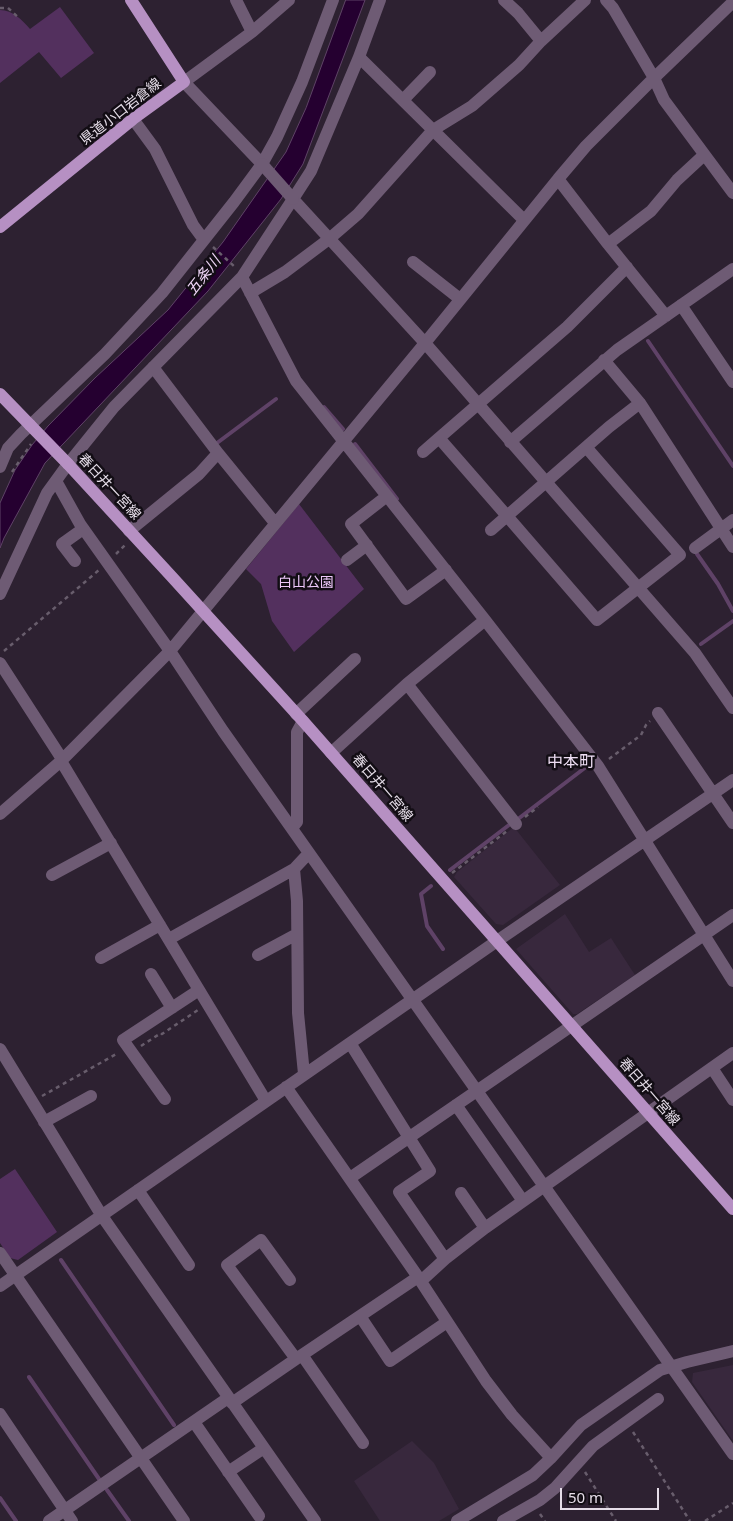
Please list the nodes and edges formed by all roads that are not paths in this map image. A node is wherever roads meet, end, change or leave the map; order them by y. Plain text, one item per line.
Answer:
1 (131, 0) edge
2 (236, 0) edge
3 (288, 0) edge
4 (333, 0) edge
5 (380, 0) edge
6 (504, 0) edge
7 (585, 0) edge
8 (606, 0) edge
9 (733, 2) edge
10 (252, 32) junction
11 (541, 41) junction
12 (359, 57) junction
13 (430, 72) dead end
14 (654, 78) junction
15 (184, 82) junction
16 (403, 100) junction
17 (133, 119) junction
18 (433, 130) junction
19 (704, 155) junction
20 (262, 164) junction
21 (558, 179) junction
22 (733, 193) edge
23 (293, 200) junction
24 (524, 220) junction
25 (0, 227) edge
26 (329, 239) junction
27 (206, 241) junction
28 (608, 244) junction
29 (413, 262) dead end
30 (627, 267) junction
31 (733, 269) edge
32 (241, 275) junction
33 (250, 293) junction
34 (460, 299) junction
35 (681, 305) junction
36 (666, 316) junction
37 (424, 343) junction
38 (604, 360) junction
39 (153, 367) junction
40 (733, 382) edge
41 (1, 396) edge
42 (477, 404) junction
43 (640, 404) junction
44 (30, 425) junction
45 (439, 438) junction
46 (344, 441) junction
47 (510, 442) junction
48 (586, 447) junction
49 (423, 452) dead end
50 (218, 453) junction
51 (68, 464) junction
52 (3, 472) edge
53 (56, 481) junction
54 (546, 482) junction
55 (387, 496) junction
56 (507, 516) junction
57 (733, 520) edge
58 (276, 524) junction
59 (83, 529) junction
60 (721, 529) junction
61 (491, 530) dead end
62 (132, 533) junction
63 (367, 545) junction
64 (733, 547) edge
65 (694, 548) dead end
66 (347, 560) dead end
67 (74, 561) dead end
68 (446, 570) junction
69 (638, 588) junction
70 (0, 594) edge
71 (203, 611) junction
72 (485, 620) junction
73 (170, 651) junction
74 (355, 659) dead end
75 (0, 663) edge
76 (408, 684) junction
77 (733, 708) edge
78 (658, 713) road end
79 (300, 717) junction
80 (331, 753) junction
81 (61, 760) junction
82 (733, 780) edge
83 (714, 794) junction
84 (0, 814) edge
85 (733, 823) edge
86 (516, 824) road end
87 (292, 828) junction
88 (644, 841) junction
89 (111, 843) junction
90 (310, 853) junction
91 (294, 869) junction
92 (52, 875) dead end
93 (733, 915) edge
94 (160, 925) junction
95 (297, 934) junction
96 (704, 935) junction
97 (169, 939) junction
98 (497, 941) junction
99 (258, 955) dead end
100 (101, 958) dead end
101 (151, 974) dead end
102 (733, 981) edge
103 (199, 990) junction
104 (412, 1001) junction
105 (172, 1008) junction
106 (573, 1026) junction
107 (350, 1043) junction
108 (0, 1049) edge
109 (733, 1053) edge
110 (712, 1068) junction
111 (304, 1074) junction
112 (286, 1087) junction
113 (476, 1091) junction
114 (91, 1096) dead end
115 (165, 1099) dead end
116 (733, 1100) edge
117 (266, 1101) junction
118 (456, 1105) junction
119 (647, 1113) junction
120 (44, 1122) junction
121 (409, 1137) junction
122 (350, 1178) junction
123 (543, 1186) junction
124 (138, 1190) junction
125 (461, 1193) dead end
126 (523, 1201) junction
127 (733, 1209) edge
128 (102, 1216) junction
129 (485, 1228) junction
130 (0, 1253) edge
131 (445, 1259) junction
132 (189, 1265) dead end
133 (15, 1276) junction
134 (419, 1279) junction
135 (290, 1280) dead end
136 (0, 1286) edge
137 (360, 1316) junction
138 (447, 1322) junction
139 (733, 1351) edge
140 (299, 1357) junction
141 (671, 1366) junction
142 (658, 1399) dead end
143 (230, 1401) junction
144 (0, 1414) edge
145 (194, 1422) junction
146 (578, 1429) junction
147 (363, 1442) dead end
148 (593, 1446) junction
149 (264, 1448) junction
150 (733, 1454) edge
151 (141, 1458) junction
152 (551, 1458) junction
153 (228, 1472) junction
154 (65, 1510) junction
155 (259, 1516) dead end
156 (474, 1517) edge
157 (49, 1521) edge
158 (72, 1521) edge
159 (184, 1521) edge
160 (315, 1521) edge
161 (457, 1521) edge
162 (504, 1521) edge

1 - 15 main road, 県道小口岩倉線
2 - 10 street
3 - 10 street
4 - 20 street
5 - 12 street
6 - 11 street
7 - 11 street
8 - 14 street
9 - 14 street
10 - 15 street
11 - 18 street
12 - 16 street
12 - 23 street
13 - 16 street
14 - 19 street
14 - 21 street
15 - 17 main road, 県道小口岩倉線
15 - 20 street
16 - 18 street
17 - 25 main road, 県道小口岩倉線
17 - 27 street
18 - 24 street
18 - 26 street
19 - 22 street
19 - 28 street
20 - 23 street, bridge
20 - 27 street
21 - 24 street
21 - 28 street
23 - 26 street
23 - 32 street
24 - 34 street
26 - 33 street
26 - 37 street
27 - 44 street
28 - 30 street
29 - 34 street
30 - 36 street
30 - 42 street
31 - 35 street
32 - 33 street
32 - 39 street
33 - 46 street
34 - 37 street
35 - 36 street
35 - 40 street
36 - 38 street
37 - 42 street
37 - 46 street
38 - 43 street
38 - 47 street
39 - 50 street
39 - 51 street
41 - 44 main road, 春日井一宮線
42 - 45 street
42 - 47 street
43 - 48 street
43 - 60 street
44 - 51 main road, 春日井一宮線, bridge
44 - 52 street
45 - 49 street
45 - 56 street
46 - 55 street
46 - 58 street
47 - 54 street
48 - 54 street
48 - 69 street
50 - 58 street
50 - 62 street
51 - 53 street
51 - 62 main road, 春日井一宮線
53 - 59 street
53 - 70 street
54 - 56 street
54 - 69 street
55 - 63 street
55 - 68 street
56 - 61 street
56 - 69 street
57 - 60 street
58 - 71 street
59 - 67 street
59 - 73 street
60 - 64 street
60 - 65 street
62 - 71 main road, 春日井一宮線
63 - 66 street
63 - 68 street
68 - 72 street
69 - 77 street
71 - 73 street
71 - 79 main road, 春日井一宮線
72 - 76 street
72 - 88 street
73 - 81 street
73 - 87 street
74 - 79 street
75 - 81 street
76 - 80 street
76 - 86 street
78 - 83 street
79 - 80 main road, 春日井一宮線
79 - 87 street
80 - 98 main road, 春日井一宮線
81 - 84 street
81 - 89 street
82 - 83 street
83 - 85 street
83 - 88 street
87 - 90 street
88 - 96 street
88 - 98 street
89 - 92 street
89 - 94 street
90 - 91 street
90 - 104 street
91 - 95 street
91 - 97 street
93 - 96 street
94 - 97 street
94 - 100 street
95 - 99 street
95 - 111 street
96 - 102 street
96 - 106 street
97 - 103 street
98 - 104 street
98 - 106 main road, 春日井一宮線
101 - 105 street
103 - 105 street
103 - 117 street
104 - 107 street
104 - 113 street
105 - 115 street
106 - 113 street
106 - 119 main road, 春日井一宮線
107 - 111 street
107 - 121 street
108 - 120 street
109 - 110 street
110 - 116 street
110 - 119 street
111 - 112 street
112 - 117 street
112 - 122 street
113 - 118 street
113 - 123 street
114 - 120 street
117 - 124 street
118 - 121 street
118 - 126 street
119 - 123 street
119 - 127 main road, 春日井一宮線
120 - 128 street
121 - 122 street
121 - 131 street
122 - 134 street
123 - 126 street
123 - 141 street
124 - 128 street
124 - 132 street
125 - 129 street
126 - 129 street
128 - 133 street
128 - 143 street
129 - 131 street
130 - 133 street
131 - 134 street
133 - 136 street
133 - 151 street
134 - 137 street
134 - 138 street
135 - 140 street
137 - 138 street
137 - 140 street
138 - 152 street
139 - 141 street
140 - 143 street
140 - 147 street
141 - 146 street
141 - 150 street
142 - 148 street
143 - 145 street
143 - 149 street
144 - 154 street
145 - 151 street
145 - 153 street
146 - 148 street
146 - 152 street
148 - 162 street
149 - 153 street
149 - 160 street
151 - 154 street
151 - 159 street
152 - 156 street
153 - 155 street
154 - 157 street
154 - 158 street
156 - 161 street

